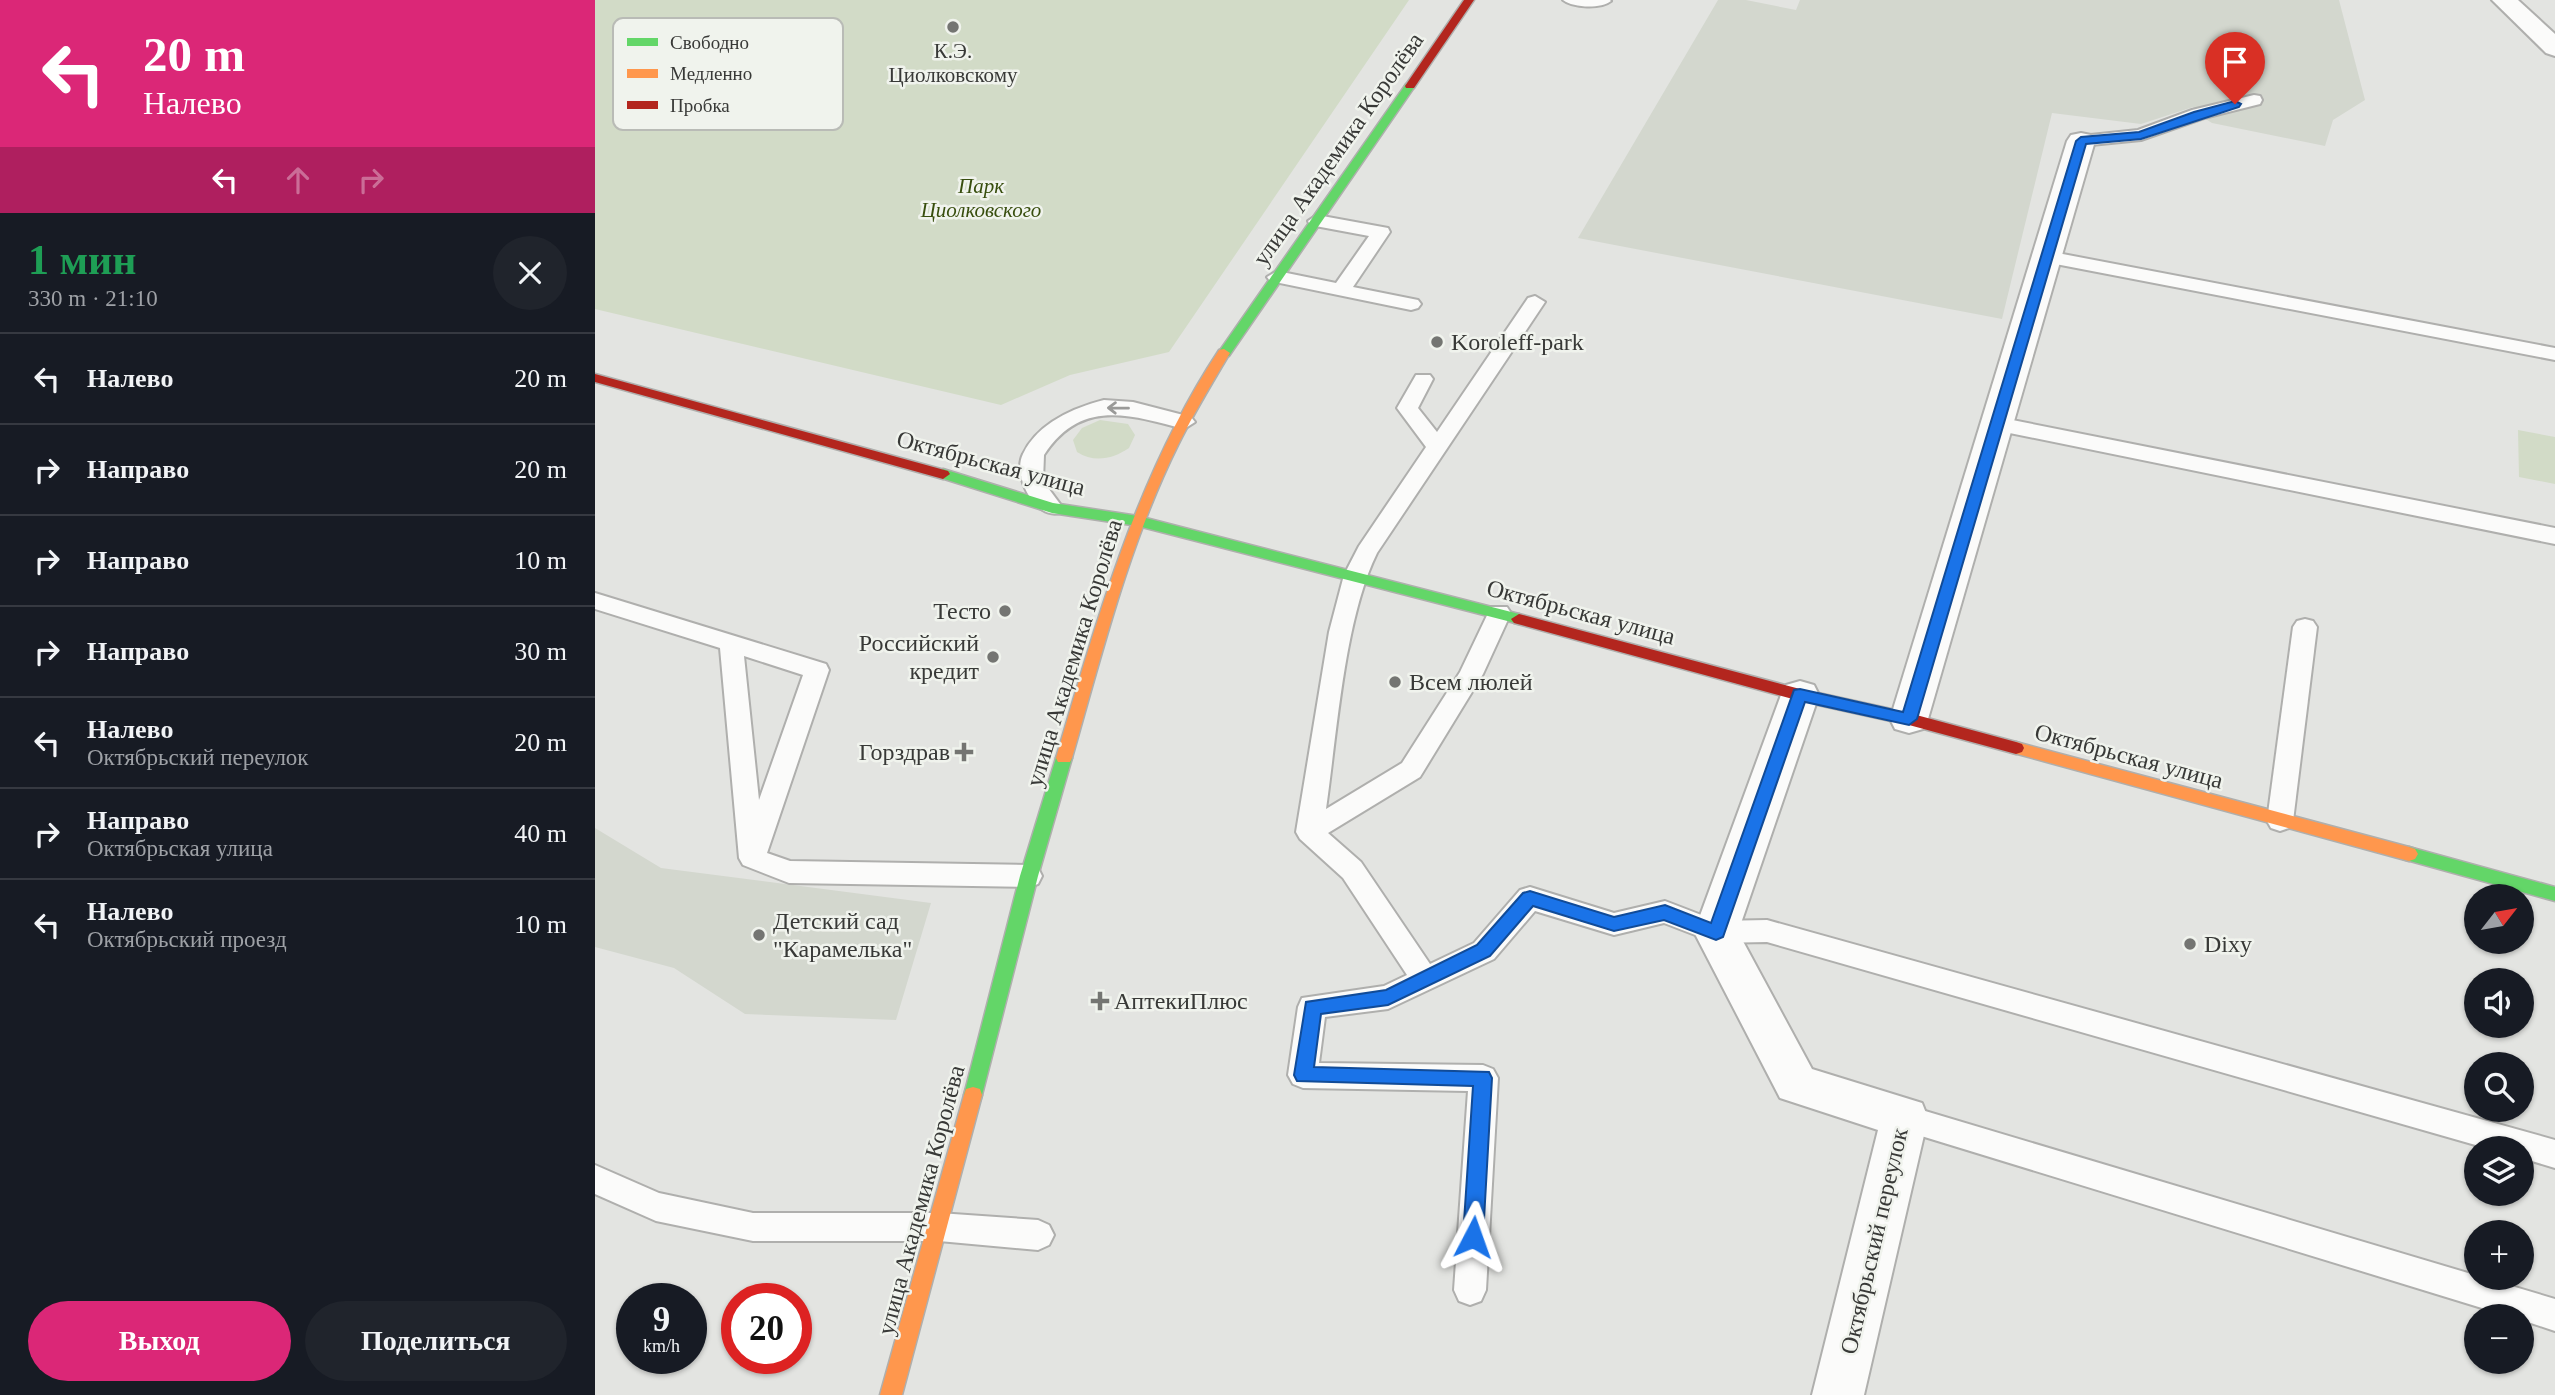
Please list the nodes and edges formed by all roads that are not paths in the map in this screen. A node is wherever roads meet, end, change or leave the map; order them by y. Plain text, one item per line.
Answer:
1 (1469, 0) edge
2 (1571, 0) edge
3 (2504, 0) edge
4 (1602, 1) edge
5 (2555, 48) edge
6 (2254, 100) dead end
7 (2081, 141) joint
8 (1317, 221) junction
9 (2047, 257) junction
10 (1277, 277) junction
11 (1342, 289) junction
12 (1535, 302) dead end
13 (1411, 304) dead end
14 (2555, 354) edge
15 (595, 378) edge
16 (1423, 379) dead end
17 (1184, 422) junction
18 (1997, 424) junction
19 (1438, 448) junction
20 (1052, 508) junction
21 (1138, 521) junction
22 (2555, 536) edge
23 (1355, 575) junction
24 (595, 601) edge
25 (1499, 613) junction
26 (2305, 627) dead end
27 (731, 642) junction
28 (1800, 695) junction
29 (1909, 719) junction
30 (2280, 821) junction
31 (1309, 832) junction
32 (752, 858) junction
33 (1029, 876) junction
34 (2555, 894) edge
35 (1716, 932) junction
36 (1425, 979) junction
37 (1905, 1118) junction
38 (2555, 1154) edge
39 (595, 1179) edge
40 (939, 1227) junction
41 (1038, 1235) dead end
42 (1470, 1290) dead end
43 (2555, 1315) edge
44 (891, 1395) edge
45 (1838, 1395) edge

1 - 8 street, улица Академика Королёва
2 - 4 lane
3 - 5 street
6 - 7 lane
7 - 9 street
8 - 10 street, улица Академика Королёва
8 - 11 lane
9 - 14 lane
9 - 18 street
10 - 11 lane
10 - 17 street, улица Академика Королёва
11 - 13 lane
12 - 19 lane
15 - 20 street, Октябрьская улица
16 - 19 lane
17 -> 20 lane
17 - 21 street, улица Академика Королёва
18 - 22 lane
18 - 29 street
19 - 23 lane
20 - 21 street, Октябрьская улица
21 - 23 street, Октябрьская улица
21 - 33 street, улица Академика Королёва
23 - 25 street, Октябрьская улица
23 - 31 lane
24 - 27 lane
25 - 28 street, Октябрьская улица
25 - 31 lane
26 - 30 lane
27 - 32 lane
27 - 32 lane
28 - 29 street, Октябрьская улица
28 - 35 street
29 - 30 street, Октябрьская улица
30 - 34 street, Октябрьская улица
31 - 36 lane
32 - 33 lane
33 - 40 street, улица Академика Королёва
35 - 36 lane
35 - 37 street, Октябрьский переулок
35 - 38 lane
36 - 42 lane
37 - 43 lane
37 - 45 street, Октябрьский переулок
39 - 40 lane
40 - 41 lane
40 - 44 street, улица Академика Королёва

